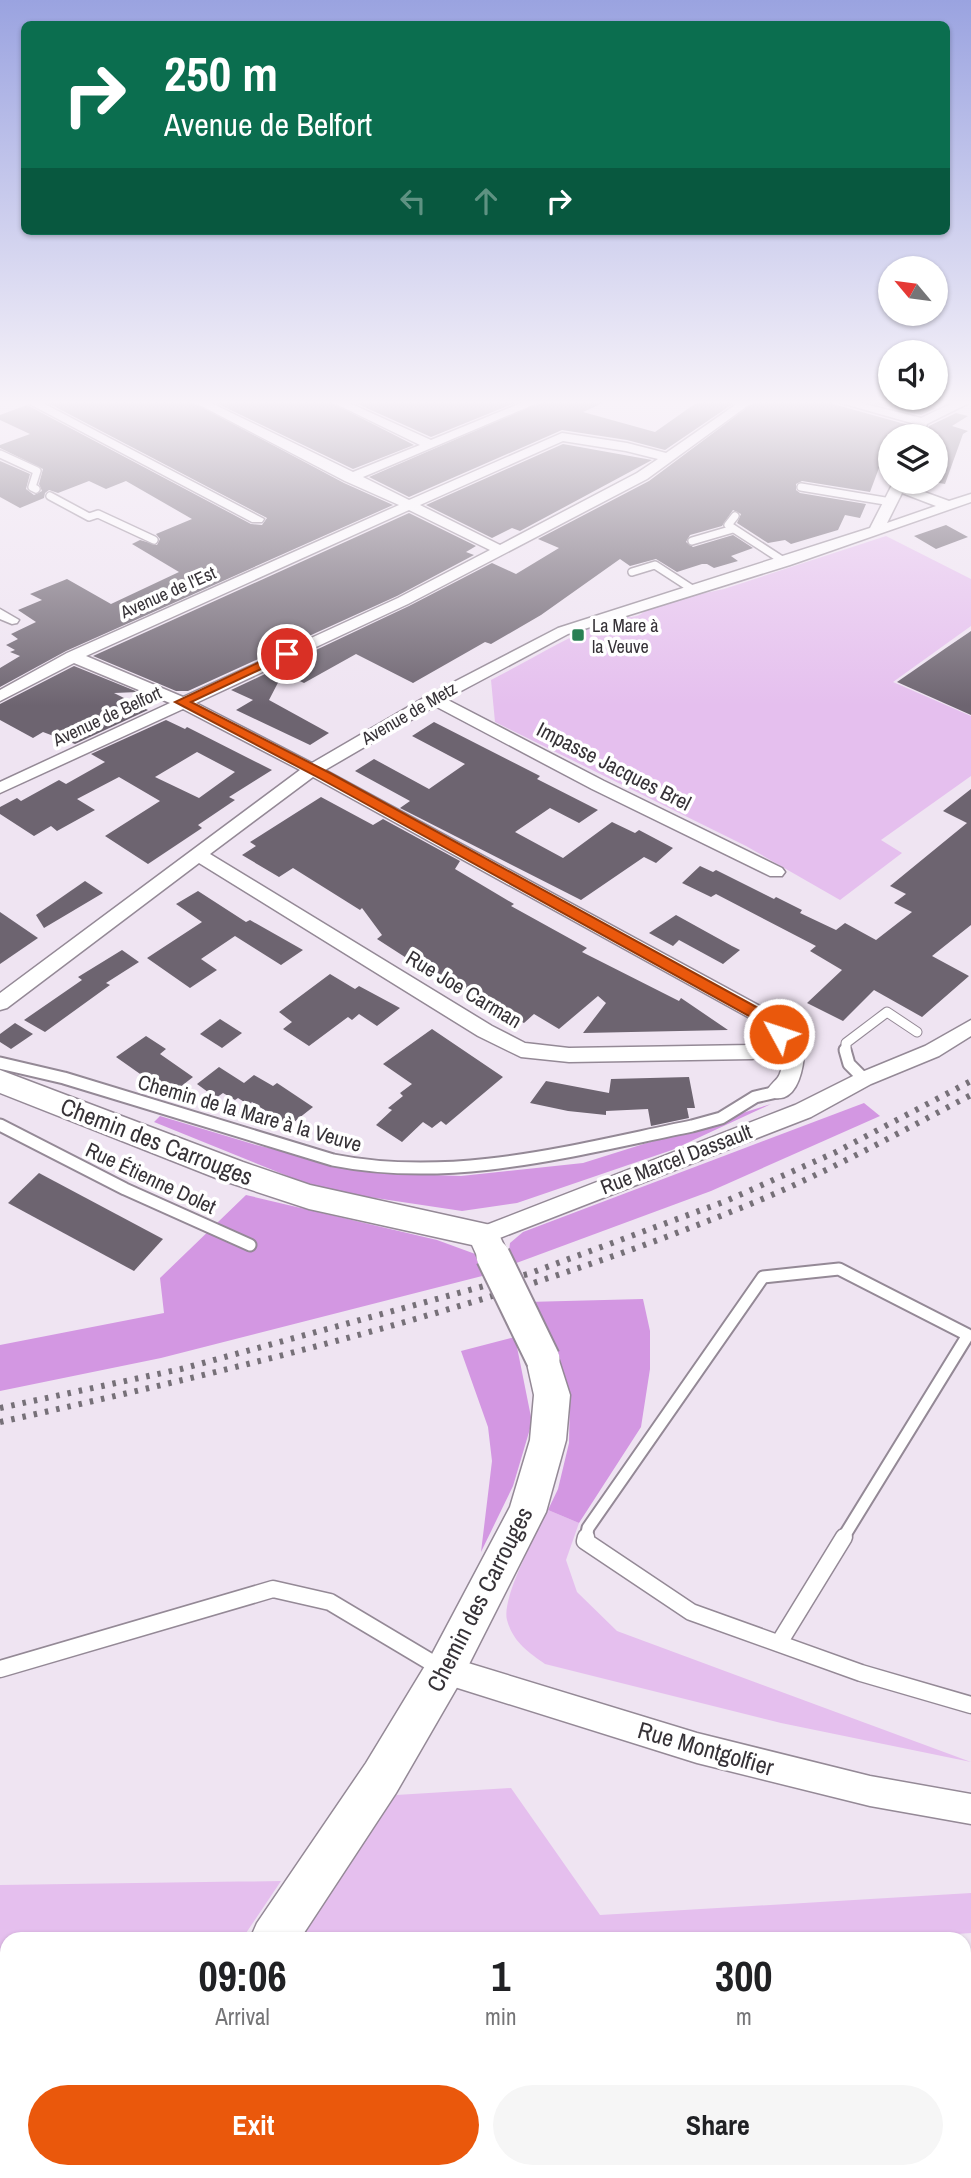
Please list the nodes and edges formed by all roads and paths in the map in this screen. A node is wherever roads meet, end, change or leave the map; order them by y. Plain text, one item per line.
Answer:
1 (891, 502) edge
2 (62, 503) edge
3 (226, 503) edge
4 (399, 503) edge
5 (414, 503) edge
6 (590, 503) edge
7 (942, 503) edge
8 (958, 503) edge
9 (406, 506) junction
10 (949, 506) junction
11 (735, 516) dead end
12 (257, 519) dead end
13 (733, 530) junction
14 (875, 532) junction
15 (154, 540) dead end
16 (692, 541) dead end
17 (500, 550) junction
18 (785, 562) junction
19 (632, 572) dead end
20 (692, 589) junction
21 (72, 656) junction
22 (0, 696) edge
23 (433, 699) junction
24 (181, 702) junction
25 (313, 770) junction
26 (0, 788) edge
27 (199, 855) junction
28 (776, 872) dead end
29 (0, 1003) edge
30 (971, 1027) edge
31 (917, 1032) dead end
32 (777, 1044) junction
33 (0, 1062) edge
34 (864, 1079) junction
35 (0, 1081) edge
36 (777, 1092) joint
37 (0, 1125) edge
38 (250, 1245) dead end
39 (489, 1245) junction
40 (969, 1333) edge
41 (779, 1643) junction
42 (0, 1669) edge
43 (445, 1670) junction
44 (971, 1705) edge
45 (971, 1809) edge
46 (279, 1931) edge

1 - 14 street
2 - 15 lane
3 - 12 street
4 - 9 street
5 - 9 street, Avenue de l'Est
6 - 17 street, Avenue de Belfort
7 - 10 street
8 - 10 street, Avenue de Metz
9 - 17 street
9 - 21 street, Avenue de l'Est
10 - 14 street, Avenue de Metz
11 - 13 lane
13 - 16 lane
13 - 18 lane
14 - 18 street, Avenue de Metz
17 - 24 street, Avenue de Belfort
18 - 20 street, Avenue de Metz
19 - 20 lane
20 - 23 street, Avenue de Metz
21 - 22 street, Avenue de l'Est
21 - 24 street
23 - 25 street, Avenue de Metz
23 - 28 street, Impasse Jacques Brel
24 - 25 street
24 - 26 street, Avenue de Belfort
25 - 27 street, Avenue de Metz
25 - 32 street
27 - 29 street, Avenue de Metz
27 - 32 street, Rue Joe Carman
30 - 34 street, Rue Marcel Dassault
31 - 34 lane
32 - 36 street
33 - 36 lane, Chemin de la Mare à la Veuve
34 - 39 street, Rue Marcel Dassault
35 - 39 street, Chemin des Carrouges
37 - 38 lane, Rue Étienne Dolet
39 - 43 street, Chemin des Carrouges, bridge
40 - 41 lane
40 - 41 lane
41 - 44 lane
42 - 43 lane
43 - 45 street, Rue Montgolfier
43 - 46 street, Chemin des Carrouges

